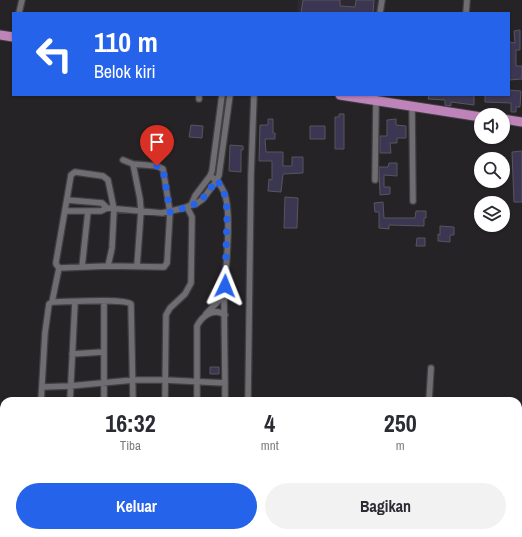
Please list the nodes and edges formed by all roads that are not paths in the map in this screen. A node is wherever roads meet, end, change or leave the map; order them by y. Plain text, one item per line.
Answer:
1 (22, 0) edge
2 (382, 0) edge
3 (467, 0) edge
4 (19, 12) edge
5 (380, 12) edge
6 (466, 12) edge
7 (0, 35) edge
8 (12, 37) edge
9 (222, 96) edge
10 (230, 96) edge
11 (254, 96) edge
12 (352, 96) edge
13 (375, 98) edge
14 (412, 106) junction
15 (474, 116) edge
16 (510, 120) edge
17 (522, 122) edge
18 (217, 136) junction
19 (224, 138) junction
20 (123, 160) dead end
21 (133, 164) junction
22 (210, 176) junction
23 (217, 180) junction
24 (375, 180) dead end
25 (66, 200) junction
26 (412, 201) dead end
27 (189, 206) junction
28 (106, 208) junction
29 (114, 209) junction
30 (65, 211) junction
31 (88, 211) junction
32 (141, 211) junction
33 (170, 212) junction
34 (108, 266) junction
35 (137, 266) junction
36 (82, 267) junction
37 (59, 268) junction
38 (225, 286) dead end
39 (104, 301) junction
40 (52, 302) junction
41 (74, 302) junction
42 (206, 314) junction
43 (225, 315) junction
44 (103, 352) junction
45 (72, 354) junction
46 (431, 368) dead end
47 (133, 380) junction
48 (165, 380) junction
49 (197, 382) junction
50 (225, 383) junction
51 (103, 384) junction
52 (70, 386) junction
53 (42, 387) junction
54 (41, 397) edge
55 (70, 397) edge
56 (104, 397) edge
57 (133, 397) edge
58 (165, 397) edge
59 (197, 397) edge
60 (225, 397) edge
61 (248, 397) edge
62 (429, 397) edge

1 - 4 street
2 - 5 street
3 - 6 street
7 - 8 highway
9 - 18 street
10 - 19 street
11 - 61 street
12 - 13 highway
13 - 14 highway
13 - 24 street
14 - 15 highway
14 - 26 street
16 - 17 highway
18 - 19 street
18 - 22 street
19 - 23 street
20 - 21 street
21 - 32 street
21 - 33 street
22 - 23 street
22 - 27 street
23 - 27 street
23 - 38 street
25 - 28 street
25 - 29 street
25 - 30 street
27 - 33 street
27 - 48 street
28 - 29 street
28 - 31 street
29 - 32 street
29 - 34 street
30 - 31 street
30 - 37 street
31 - 36 street
32 - 33 street
32 - 35 street
33 - 35 street
34 - 35 street
34 - 36 street
36 - 37 street
37 - 40 street
39 - 41 street
39 - 44 street
39 - 47 street
40 - 41 street
40 - 53 street
41 - 45 street
42 - 43 street
42 - 43 street
42 - 49 street
43 - 50 street
44 - 45 street
44 - 51 street
45 - 52 street
46 - 62 street
47 - 48 street
47 - 51 street
47 - 57 street
48 - 49 street
48 - 58 street
49 - 50 street
49 - 59 street
50 - 60 street
51 - 52 street
51 - 56 street
52 - 53 street
52 - 55 street
53 - 54 street

